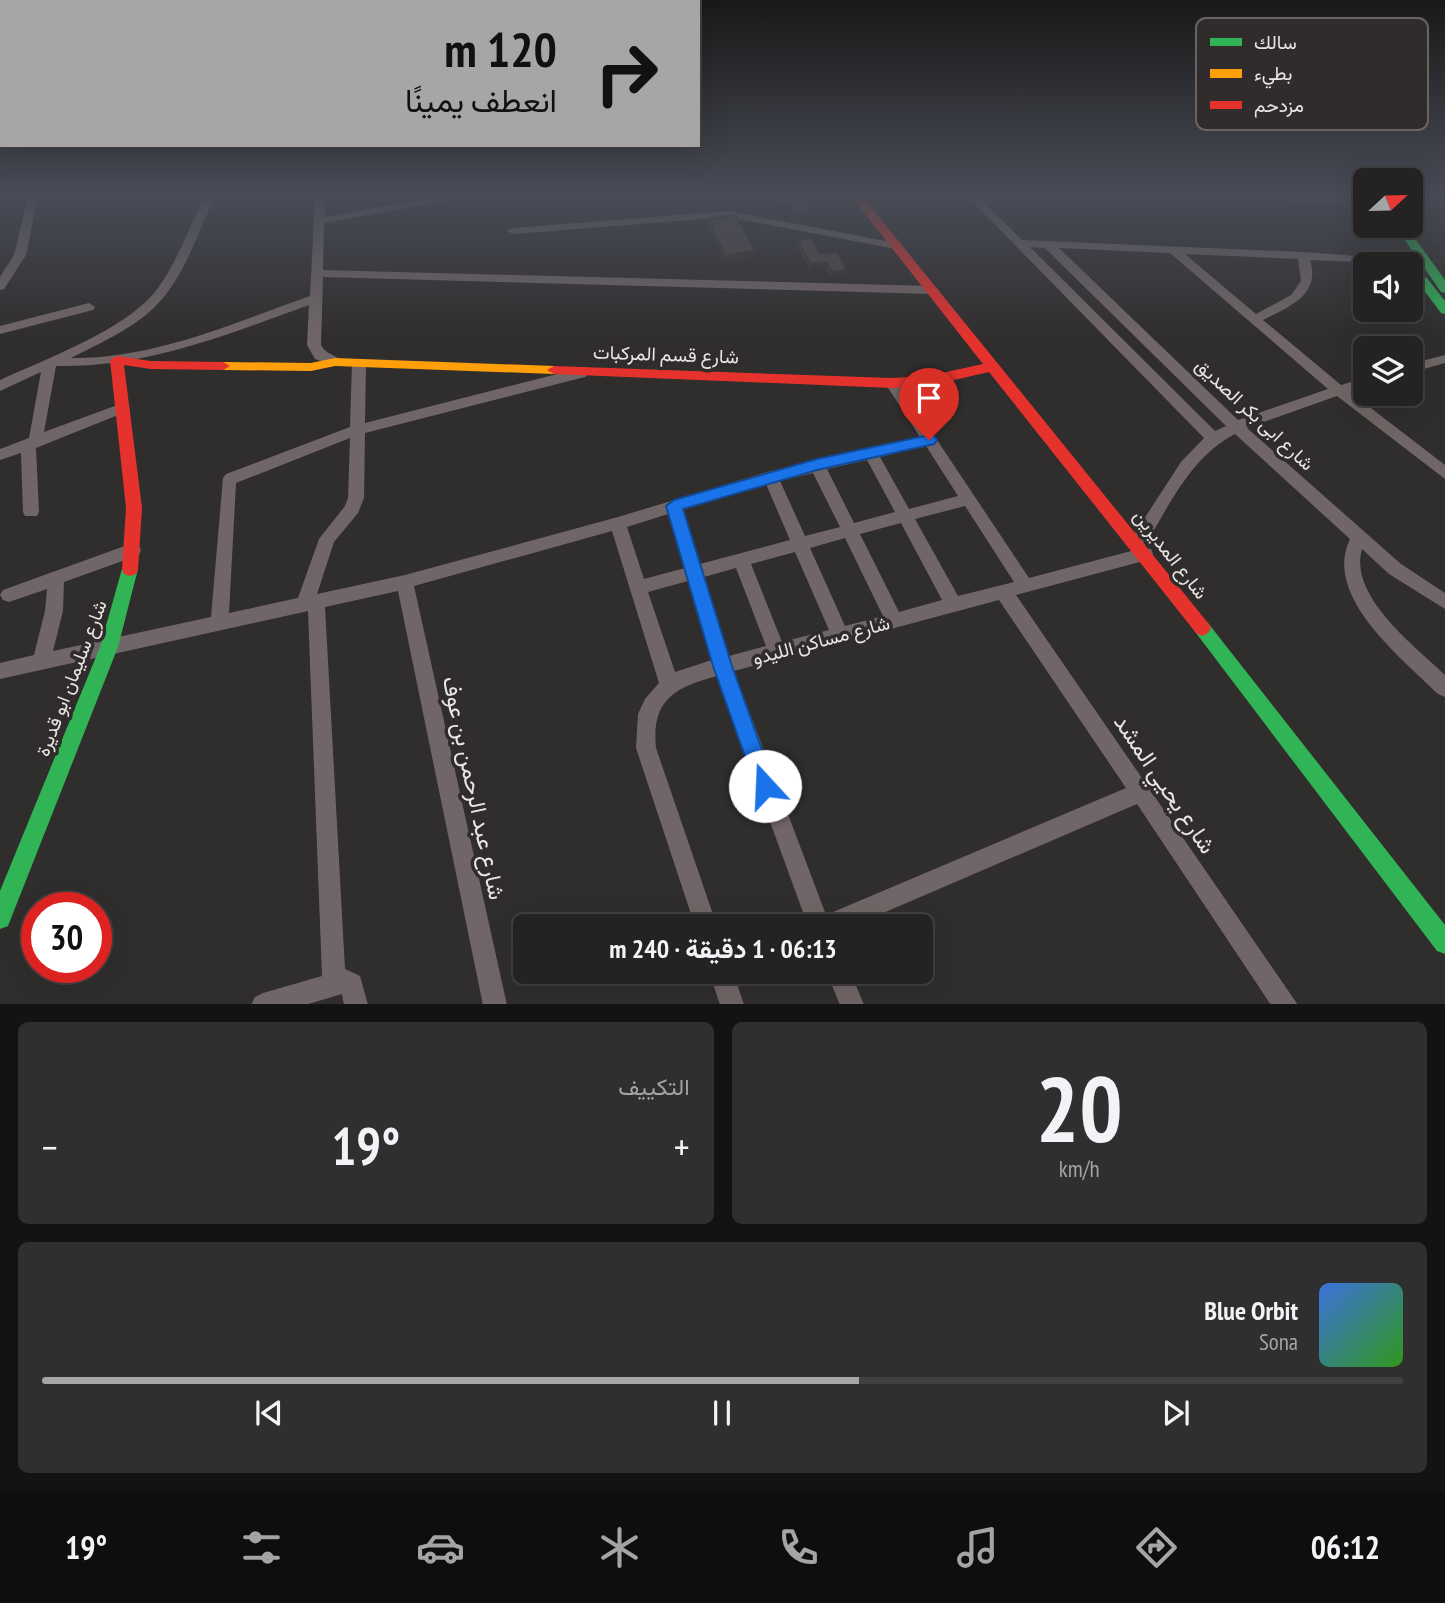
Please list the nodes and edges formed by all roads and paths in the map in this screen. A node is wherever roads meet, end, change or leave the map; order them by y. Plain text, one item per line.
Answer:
1 (23, 243) edge
2 (186, 243) edge
3 (318, 243) edge
4 (879, 243) edge
5 (893, 243) edge
6 (1017, 243) joint
7 (1412, 243) edge
8 (1048, 244) junction
9 (896, 246) junction
10 (1173, 250) junction
11 (1303, 256) junction
12 (1353, 260) edge
13 (317, 273) junction
14 (1423, 281) edge
15 (0, 286) edge
16 (1445, 289) edge
17 (933, 290) junction
18 (316, 298) junction
19 (89, 307) dead end
20 (1445, 310) edge
21 (1253, 320) junction
22 (0, 330) edge
23 (1445, 359) edge
24 (117, 360) junction
25 (50, 362) junction
26 (335, 362) junction
27 (359, 363) junction
28 (1423, 365) edge
29 (994, 366) junction
30 (588, 372) junction
31 (892, 383) junction
32 (0, 386) edge
33 (1353, 387) edge
34 (1339, 391) junction
35 (123, 408) junction
36 (1236, 427) junction
37 (356, 430) junction
38 (1213, 438) junction
39 (929, 440) junction
40 (32, 444) junction
41 (870, 452) junction
42 (0, 455) edge
43 (817, 465) junction
44 (1445, 474) edge
45 (771, 477) junction
46 (968, 499) junction
47 (674, 506) junction
48 (31, 512) dead end
49 (905, 516) junction
50 (618, 523) junction
51 (850, 530) junction
52 (1359, 538) junction
53 (800, 544) junction
54 (1141, 549) junction
55 (134, 550) junction
56 (741, 560) junction
57 (693, 573) junction
58 (56, 576) junction
59 (405, 582) junction
60 (1025, 586) junction
61 (639, 587) junction
62 (1003, 591) junction
63 (9, 595) dead end
64 (1445, 602) edge
65 (311, 603) junction
66 (954, 605) junction
67 (894, 620) junction
68 (220, 622) junction
69 (840, 635) junction
70 (109, 647) junction
71 (777, 651) junction
72 (42, 661) junction
73 (723, 666) junction
74 (0, 671) edge
75 (669, 684) junction
76 (1445, 688) edge
77 (1140, 792) junction
78 (702, 914) edge
79 (815, 914) edge
80 (854, 914) edge
81 (0, 918) edge
82 (1445, 943) edge
83 (334, 983) junction
84 (725, 984) edge
85 (844, 984) edge
86 (263, 1004) edge
87 (356, 1004) edge
88 (495, 1004) edge
89 (732, 1004) edge
90 (852, 1004) edge
91 (1286, 1004) edge

1 - 15 street
2 - 25 street
3 - 13 street
4 - 9 street
5 - 9 street, شارع المديرين
6 - 8 street
6 - 38 street
7 - 16 street
8 - 10 street
8 - 36 street, شارع ابى بكر الصديق
9 - 17 street, شارع المديرين
10 - 11 street
10 - 21 street
11 - 12 street
11 - 21 street
13 - 17 street
13 - 18 street
14 - 20 street
17 - 29 street, شارع المديرين
18 - 24 street
18 - 26 street
19 - 22 street
21 - 34 street
23 - 28 street
24 - 25 street
24 - 26 street, شارع قسم المركبات
24 - 35 street, شارع سليمان ابو قديرة
25 - 32 street
25 - 40 street
26 - 27 street, شارع قسم المركبات
27 - 30 street, شارع قسم المركبات
27 - 37 street
29 - 31 street, شارع قسم المركبات
29 - 54 street, شارع المديرين
30 - 31 street, شارع قسم المركبات
30 - 37 street
31 - 39 street
33 - 34 street
34 - 36 street
34 - 44 street
35 - 40 street
35 - 55 street, شارع سليمان ابو قديرة
36 - 38 street
36 - 52 street, شارع ابى بكر الصديق
37 - 65 street
37 - 68 street
38 - 54 street
39 - 41 street
39 - 46 street
40 - 42 street
40 - 48 street
41 - 43 street
41 - 49 street
43 - 45 street
43 - 51 street
45 - 47 street
45 - 53 street
46 - 49 street
46 - 60 street
47 - 50 street
47 - 57 street
49 - 51 street
49 - 66 street
50 - 59 street
50 - 61 street
51 - 53 street
51 - 67 street
52 - 64 street, شارع ابى بكر الصديق
52 - 76 street
53 - 56 street
53 - 69 street
54 - 60 street, شارع مساكن الليدو
54 - 82 street, شارع المديرين
55 - 58 street
55 - 70 street, شارع سليمان ابو قديرة
56 - 57 street
56 - 71 street
57 - 61 street
57 - 73 street
58 - 63 street
58 - 72 street
59 - 65 street
59 - 88 street, شارع عبد الرحمن بن عوف
60 - 62 street, شارع مساكن الليدو
61 - 75 street
62 - 66 street, شارع مساكن الليدو
62 - 77 street, شارع يحيي المشد
65 - 68 street
65 - 83 street
66 - 67 street, شارع مساكن الليدو
67 - 69 street, شارع مساكن الليدو
68 - 70 street
69 - 71 street, شارع مساكن الليدو
70 - 72 street
70 - 81 street, شارع سليمان ابو قديرة
71 - 73 street, شارع مساكن الليدو
72 - 74 street
73 - 75 street, شارع مساكن الليدو
73 - 79 street
75 - 78 street
77 - 80 street
77 - 91 street, شارع يحيي المشد
83 - 86 street
83 - 87 street
84 - 89 street
85 - 90 street

